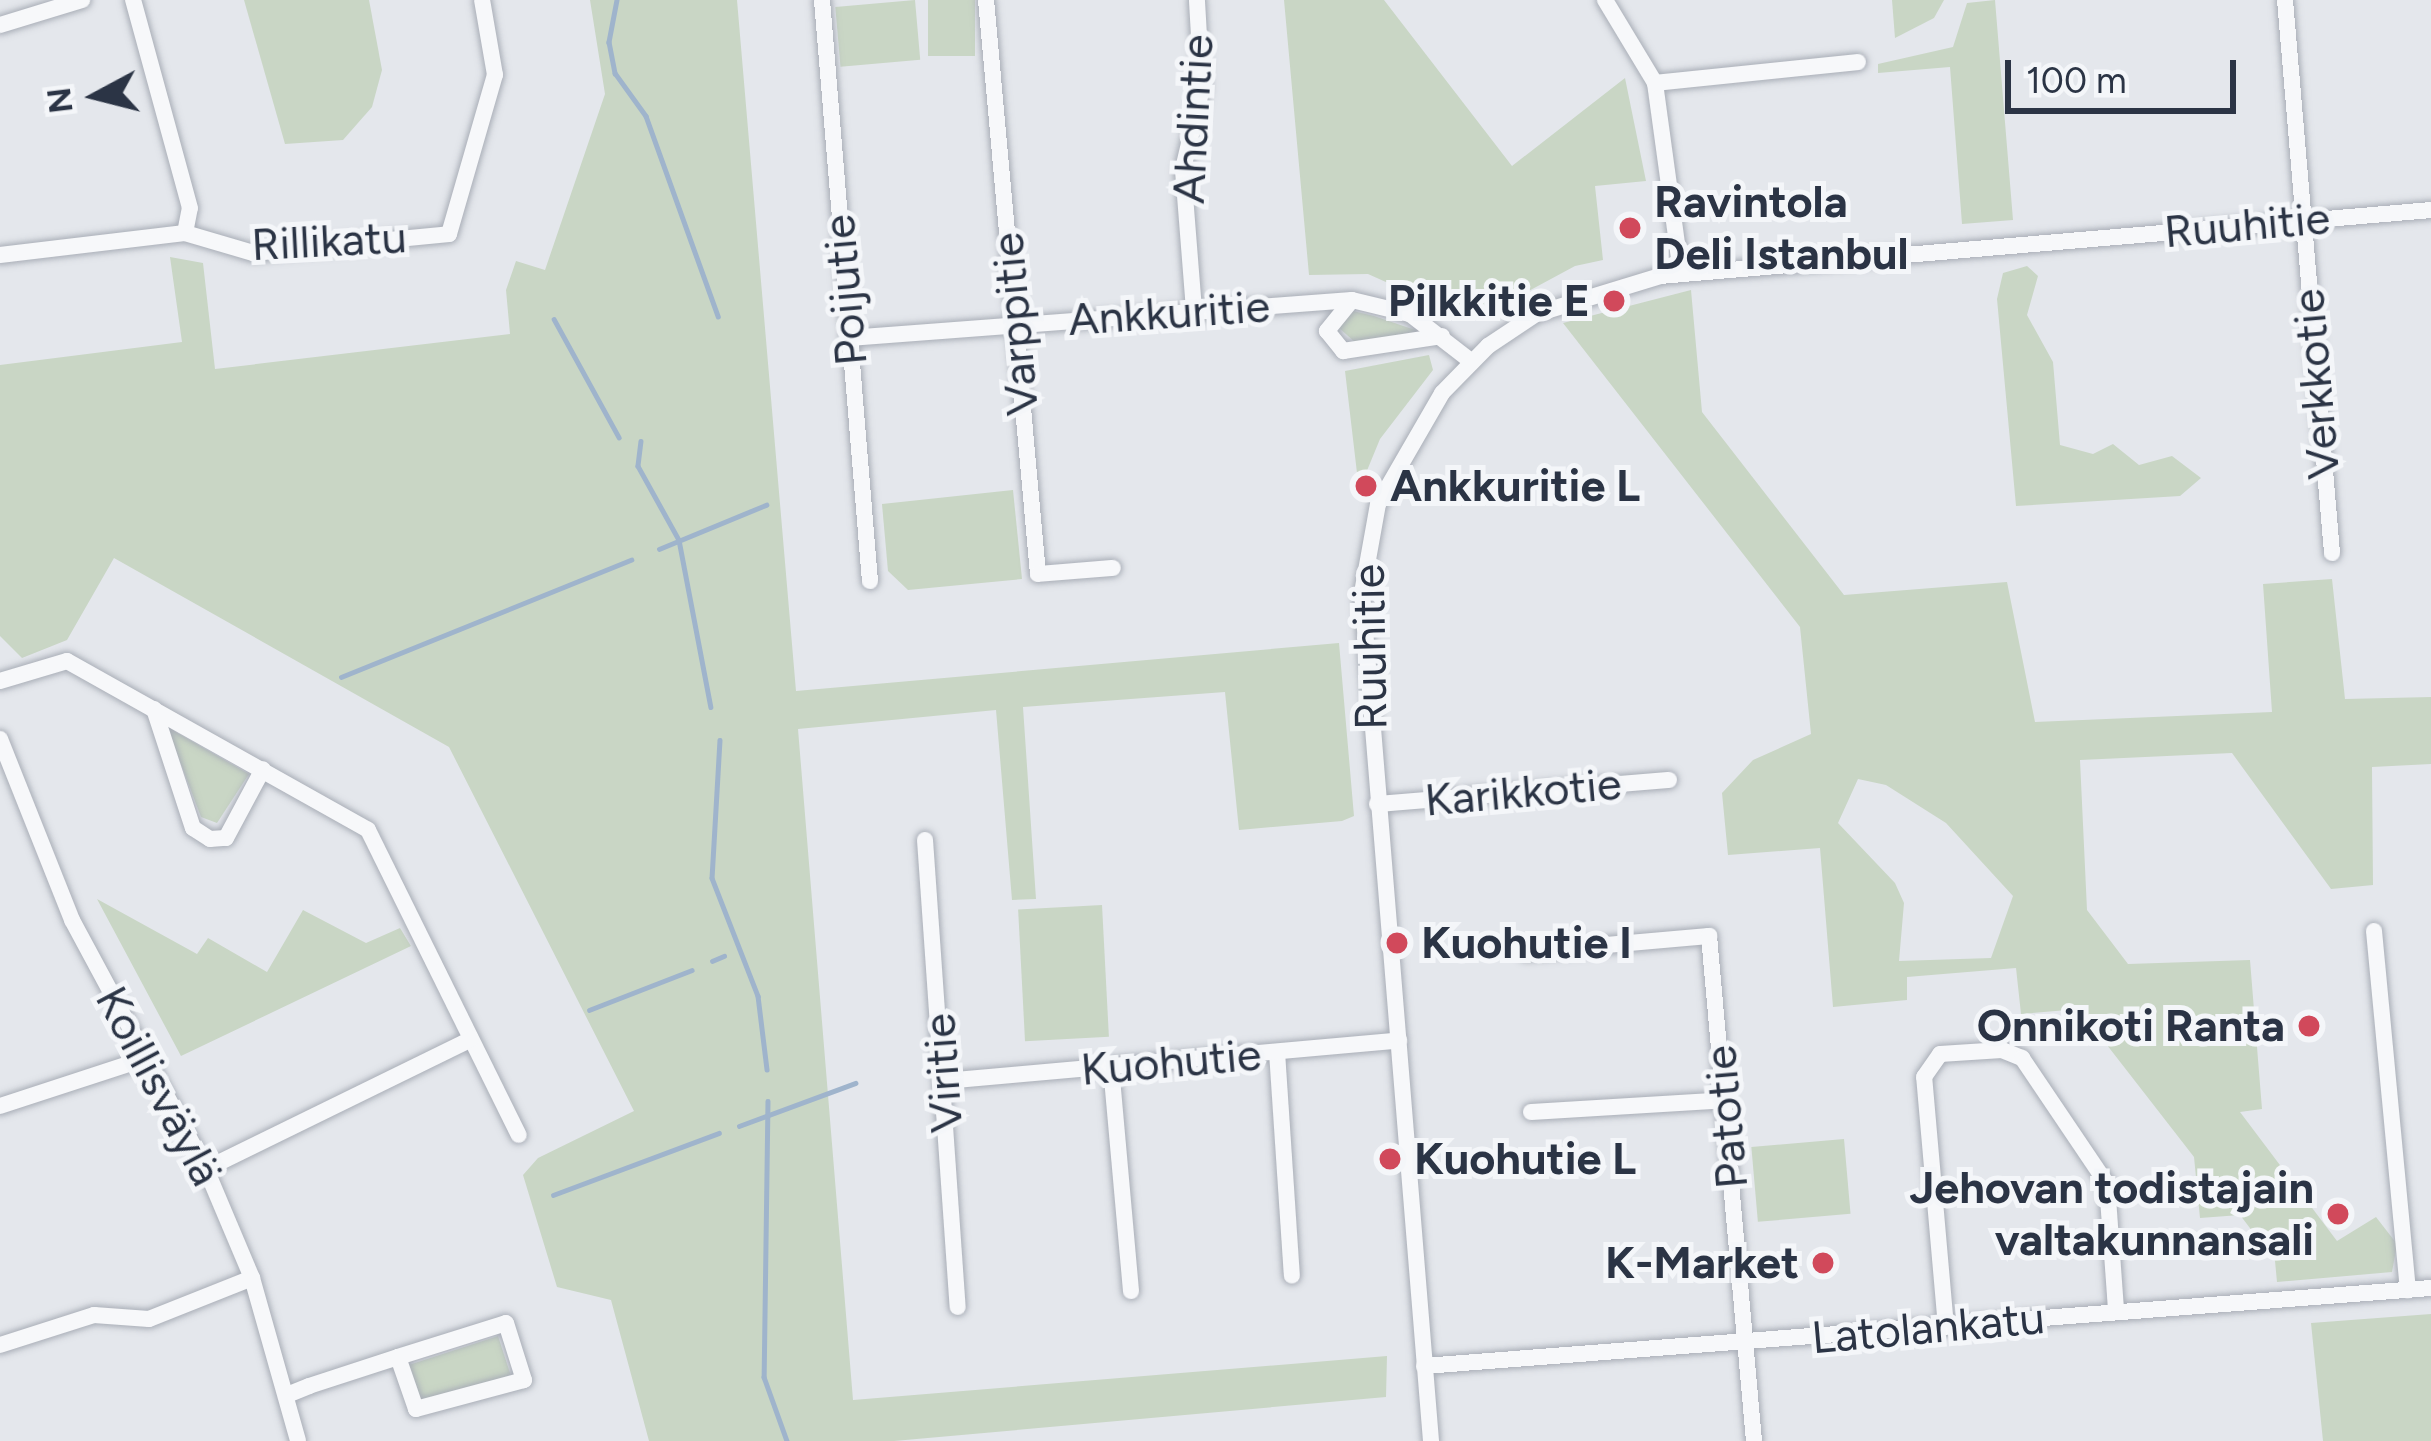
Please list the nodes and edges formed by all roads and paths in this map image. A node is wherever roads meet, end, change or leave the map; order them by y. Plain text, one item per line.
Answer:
1 (82, 0) edge
2 (133, 0) edge
3 (482, 0) edge
4 (822, 0) edge
5 (986, 0) edge
6 (1197, 0) edge
7 (1605, 0) edge
8 (2285, 0) edge
9 (0, 26) edge
10 (1858, 62) dead end
11 (1655, 82) junction
12 (2431, 210) edge
13 (2302, 220) junction
14 (185, 233) junction
15 (0, 255) edge
16 (1682, 273) junction
17 (1352, 300) junction
18 (1194, 310) junction
19 (1015, 325) junction
20 (1442, 337) junction
21 (849, 338) junction
22 (1472, 362) junction
23 (2332, 553) dead end
24 (1113, 568) dead end
25 (870, 581) dead end
26 (0, 681) edge
27 (154, 710) junction
28 (0, 739) edge
29 (262, 769) junction
30 (1669, 780) dead end
31 (1377, 805) junction
32 (925, 840) dead end
33 (2374, 932) dead end
34 (1526, 952) dead end
35 (471, 1039) junction
36 (1399, 1040) junction
37 (1277, 1052) junction
38 (147, 1058) junction
39 (1111, 1067) junction
40 (944, 1081) junction
41 (1725, 1100) junction
42 (2, 1102) edge
43 (1531, 1112) dead end
44 (519, 1135) dead end
45 (206, 1168) junction
46 (1292, 1276) dead end
47 (252, 1278) junction
48 (2431, 1288) edge
49 (2408, 1290) junction
50 (1130, 1291) dead end
51 (958, 1307) dead end
52 (2116, 1311) junction
53 (1946, 1327) junction
54 (1746, 1344) junction
55 (0, 1345) edge
56 (398, 1357) junction
57 (1424, 1366) junction
58 (287, 1395) junction
59 (298, 1441) edge
60 (1431, 1441) edge
61 (1754, 1441) edge

1 - 9 street
2 - 14 street
3 - 14 street, Rillikatu
4 - 21 street, Poijutie
5 - 19 street, Varppitie
6 - 18 street, Ahdintie
7 - 11 street
8 - 13 street, Verkkotie
10 - 11 street
11 - 16 street
12 - 13 street, Ruuhitie
13 - 16 street, Ruuhitie
13 - 23 street, Verkkotie
14 - 15 street
16 - 22 street, Ruuhitie
17 - 18 street, Ankkuritie
17 - 20 street, Ankkuritie
17 - 20 street
18 - 19 street, Ankkuritie
19 - 21 street, Ankkuritie
19 - 24 street, Varppitie
20 - 22 street, Ankkuritie
21 - 25 street, Poijutie
22 - 31 street, Ruuhitie
26 - 27 street
27 - 29 street
27 - 29 street
28 - 38 street, Koillisväylä
29 - 35 street
30 - 31 street, Karikkotie
31 - 36 street, Ruuhitie
32 - 40 street, Viritie
33 - 49 street
34 - 41 street, Patotie
35 - 44 street
35 - 45 street
36 - 37 street, Kuohutie
36 - 57 street, Ruuhitie
37 - 39 street, Kuohutie
37 - 46 street
38 - 42 street
38 - 45 street, Koillisväylä
39 - 40 street, Kuohutie
39 - 50 street
40 - 51 street, Viritie
41 - 43 street
41 - 54 street, Patotie
45 - 47 street, Koillisväylä
47 - 55 street
47 - 58 street, Koillisväylä
48 - 49 street, Latolankatu
49 - 52 street, Latolankatu
52 - 53 street, Latolankatu
52 - 53 street
53 - 54 street, Latolankatu
54 - 57 street, Latolankatu
54 - 61 street, Patotie
56 - 56 street
56 - 58 street
57 - 60 street, Ruuhitie
58 - 59 street, Koillisväylä

